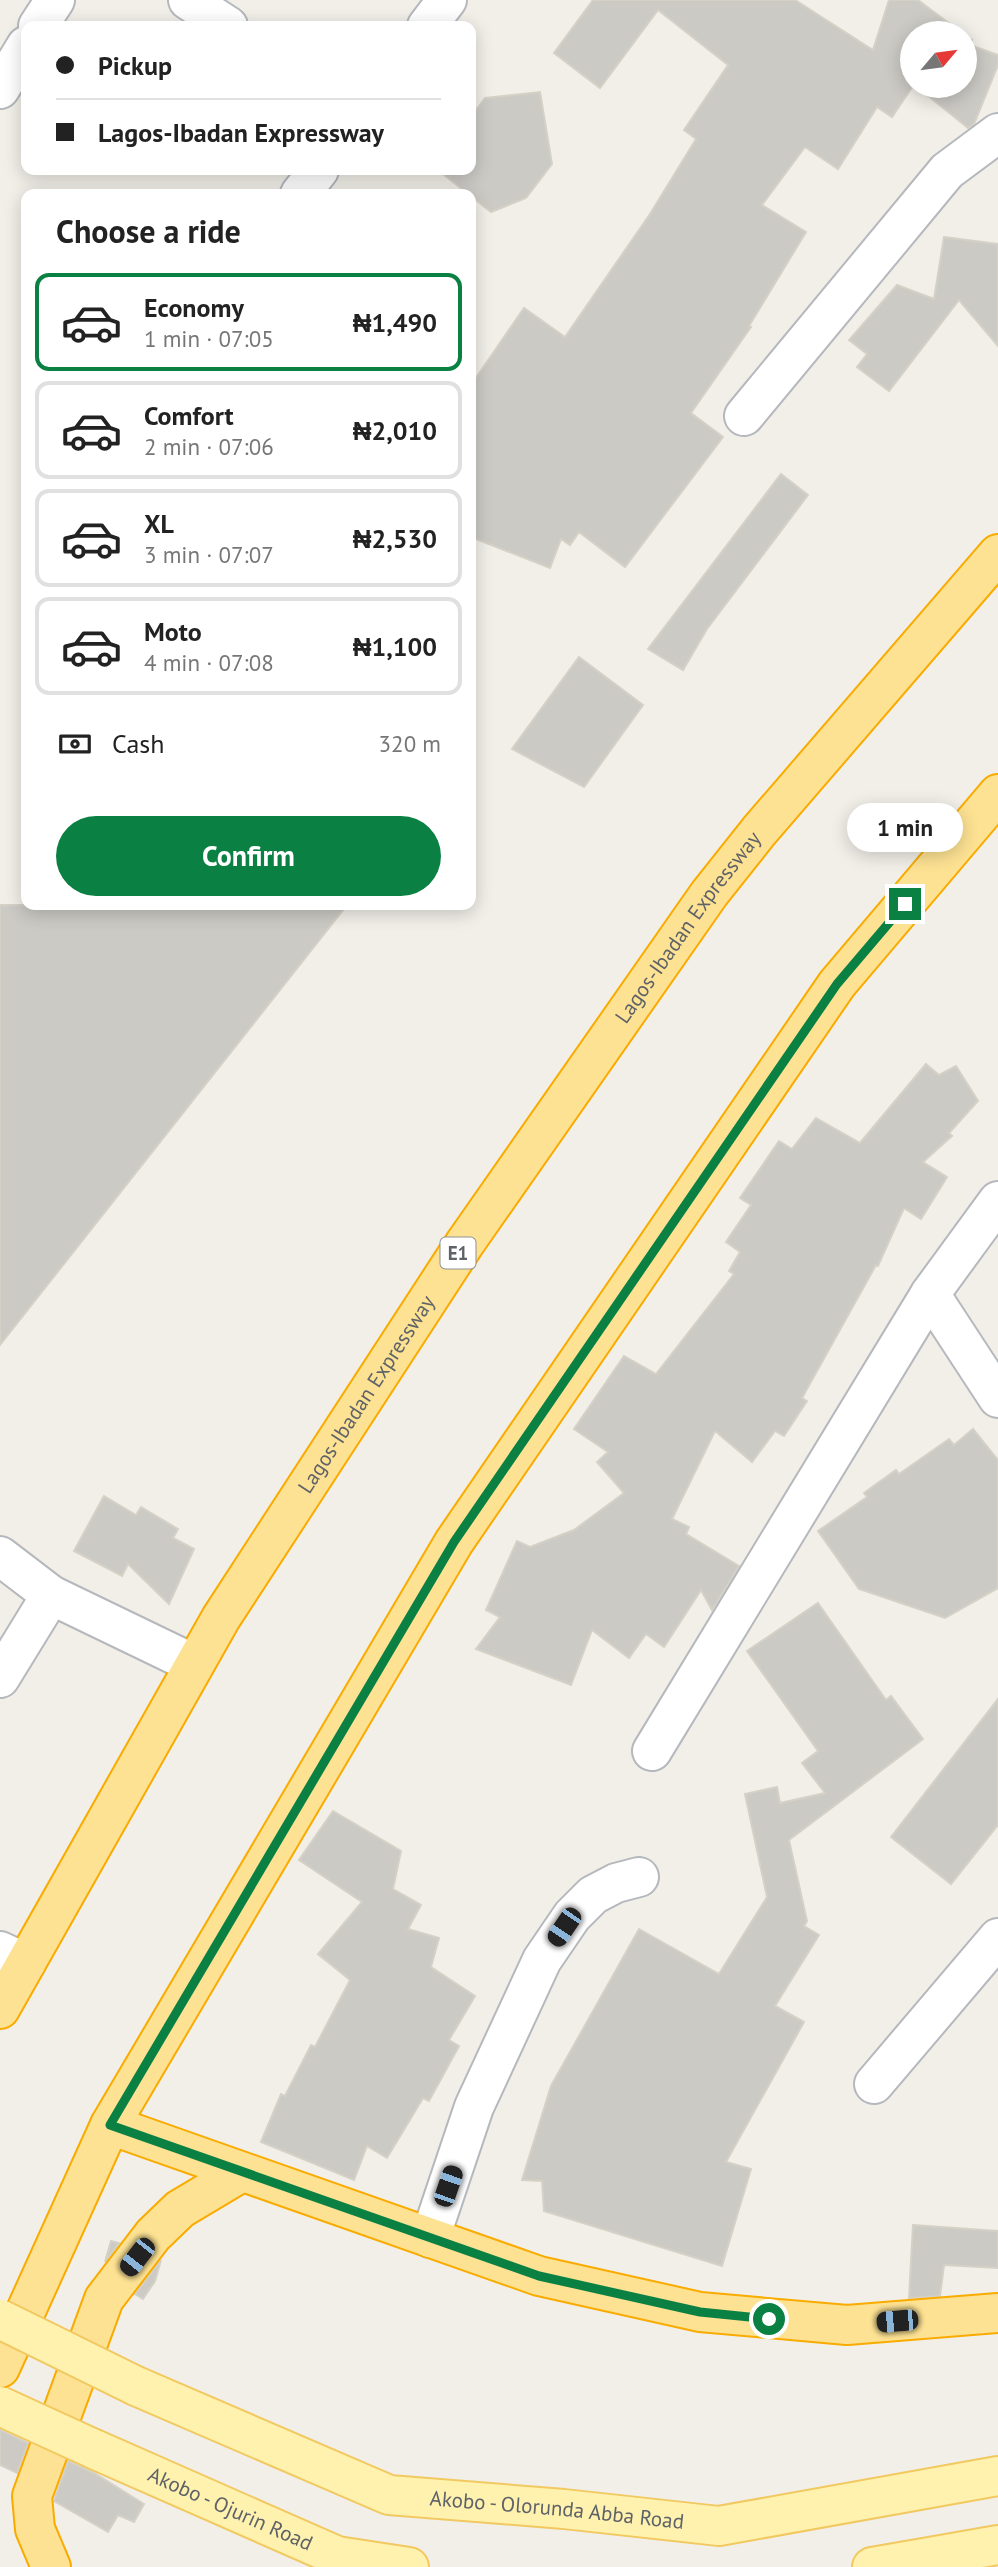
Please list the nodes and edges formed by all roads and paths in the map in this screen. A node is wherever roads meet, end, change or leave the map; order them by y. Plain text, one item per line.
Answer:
1 (55, 0) edge
2 (188, 0) edge
3 (447, 0) edge
4 (41, 21) edge
5 (221, 21) edge
6 (431, 21) edge
7 (21, 54) edge
8 (0, 89) edge
9 (998, 133) edge
10 (315, 175) edge
11 (304, 189) edge
12 (744, 416) dead end
13 (998, 554) edge
14 (998, 794) edge
15 (998, 1201) edge
16 (930, 1294) junction
17 (998, 1398) edge
18 (0, 1556) edge
19 (51, 1595) junction
20 (194, 1664) junction
21 (0, 1678) edge
22 (652, 1751) dead end
23 (639, 1877) dead end
24 (998, 1938) edge
25 (13, 1957) edge
26 (0, 2009) edge
27 (874, 2084) dead end
28 (110, 2125) junction
29 (242, 2172) junction
30 (430, 2238) junction
31 (998, 2313) edge
32 (0, 2319) edge
33 (0, 2368) edge
34 (0, 2406) edge
35 (998, 2476) edge
36 (998, 2545) edge
37 (51, 2567) edge
38 (409, 2567) edge
39 (872, 2567) edge

1 - 4 street
2 - 5 street
3 - 6 street
7 - 8 street
9 - 12 street
10 - 11 street
13 - 20 highway, Lagos-Ibadan Expressway / E1
14 - 28 highway
15 - 16 street
16 - 17 street
16 - 22 street
18 - 19 street
19 - 20 street
19 - 21 street
20 - 25 highway, Lagos-Ibadan Expressway / E1
23 - 30 street
24 - 27 street
25 - 26 highway, Lagos-Ibadan Expressway / E1
28 - 29 highway
28 - 33 highway
29 - 30 highway
29 - 37 highway
30 - 31 highway
32 - 35 main road, Akobo - Olorunda Abba Road, bridge
34 - 38 main road, Akobo - Ojurin Road, bridge
36 - 39 main road

